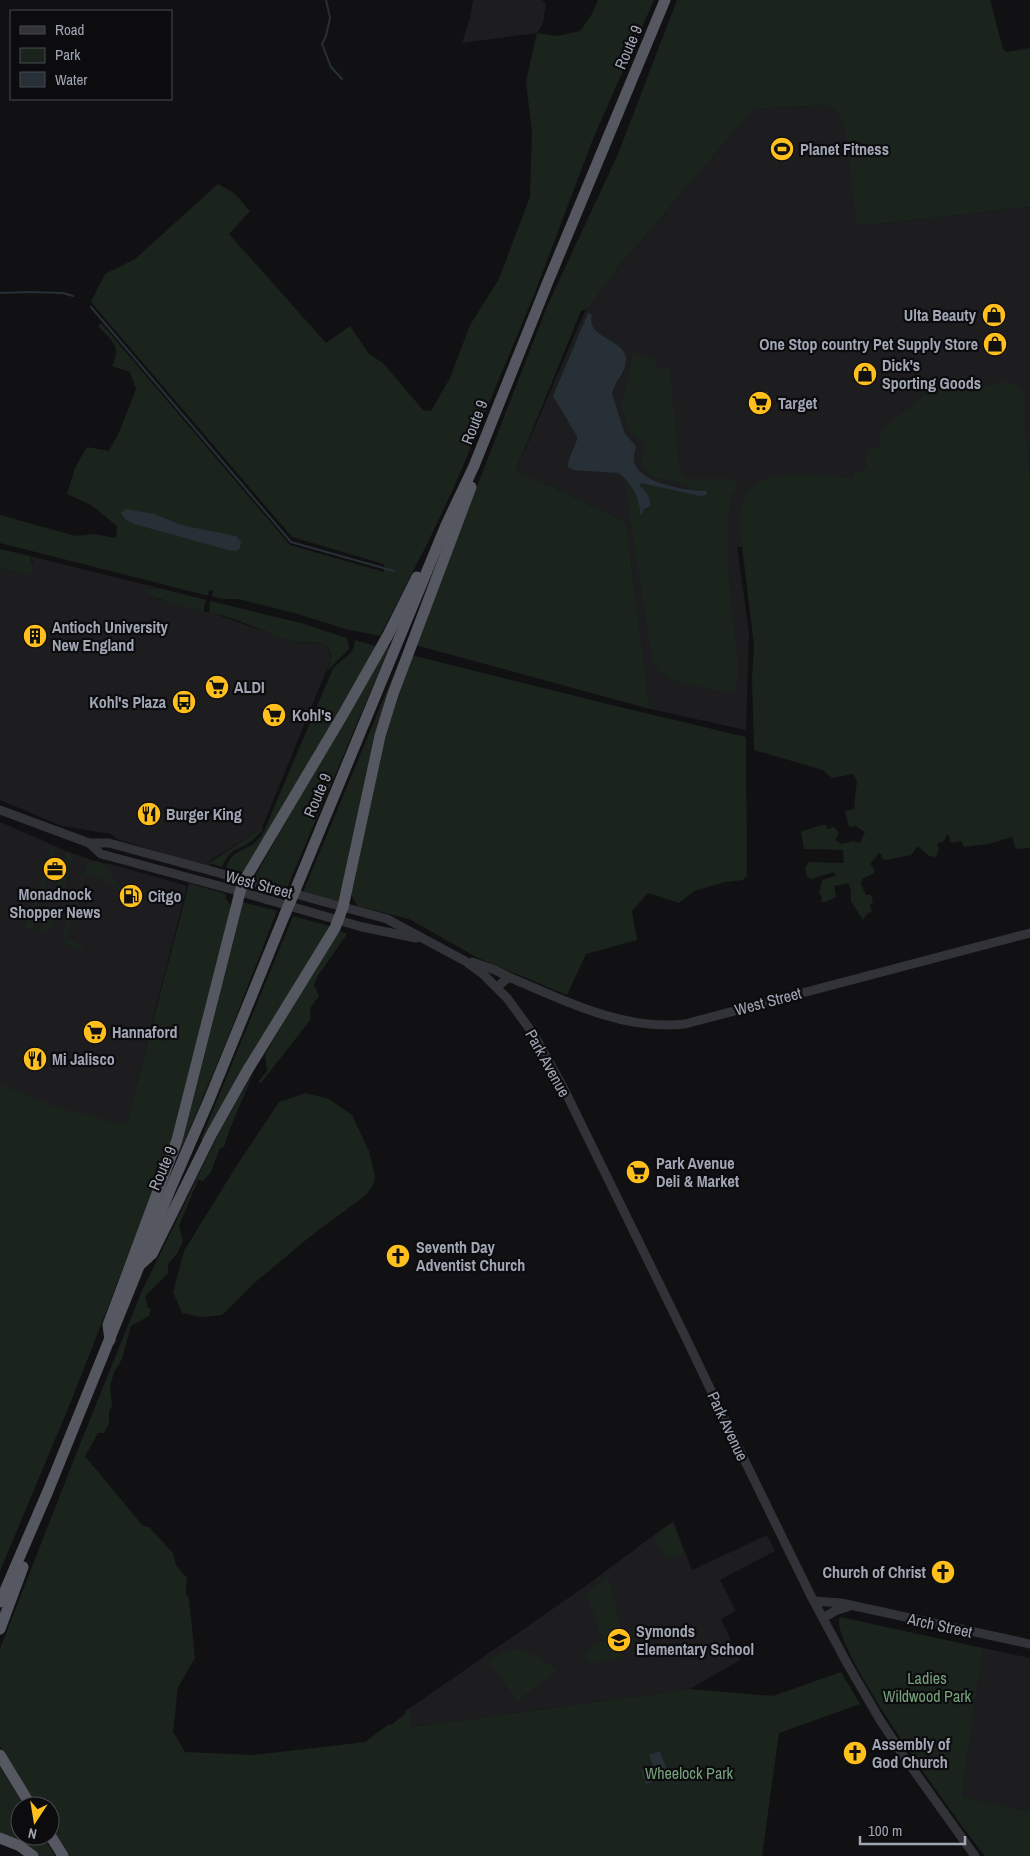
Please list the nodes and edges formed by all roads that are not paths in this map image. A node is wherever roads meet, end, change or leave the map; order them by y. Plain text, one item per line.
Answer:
1 (665, 0) edge
2 (474, 466) junction
3 (446, 525) junction
4 (0, 810) edge
5 (89, 843) junction
6 (244, 880) junction
7 (240, 892) junction
8 (343, 907) junction
9 (339, 920) junction
10 (1030, 933) edge
11 (425, 939) junction
12 (465, 960) junction
13 (509, 977) junction
14 (497, 987) junction
15 (140, 1264) junction
16 (110, 1340) junction
17 (48, 1492) junction
18 (0, 1602) edge
19 (814, 1602) junction
20 (850, 1606) junction
21 (823, 1618) junction
22 (0, 1629) edge
23 (1030, 1644) edge
24 (0, 1755) edge
25 (25, 1796) edge
26 (0, 1838) edge
27 (33, 1856) edge
28 (975, 1856) edge

1 - 2 highway, Route 9
2 - 3 highway, Route 9
2 - 8 highway
3 - 6 highway
3 - 15 highway, Route 9, bridge
4 - 5 street, West Street
5 - 6 street, West Street
5 - 7 street, West Street
6 - 7 highway
6 - 8 street, West Street
7 - 9 street, West Street
7 - 16 highway
8 - 9 highway
8 - 11 street, West Street
9 - 11 street, West Street
9 - 15 highway
10 - 13 street, West Street
11 - 12 street, West Street
12 - 13 street, West Street
12 - 14 street, West Street
13 - 14 street
14 - 19 street, Park Avenue
15 - 16 highway, Route 9
16 - 17 highway, Route 9
17 - 18 highway, Route 9
17 - 22 highway
19 - 20 street, Arch Street
19 - 21 street, Park Avenue
20 - 21 street
20 - 23 street, Arch Street
21 - 28 street, Park Avenue
24 - 25 highway
26 - 27 highway

